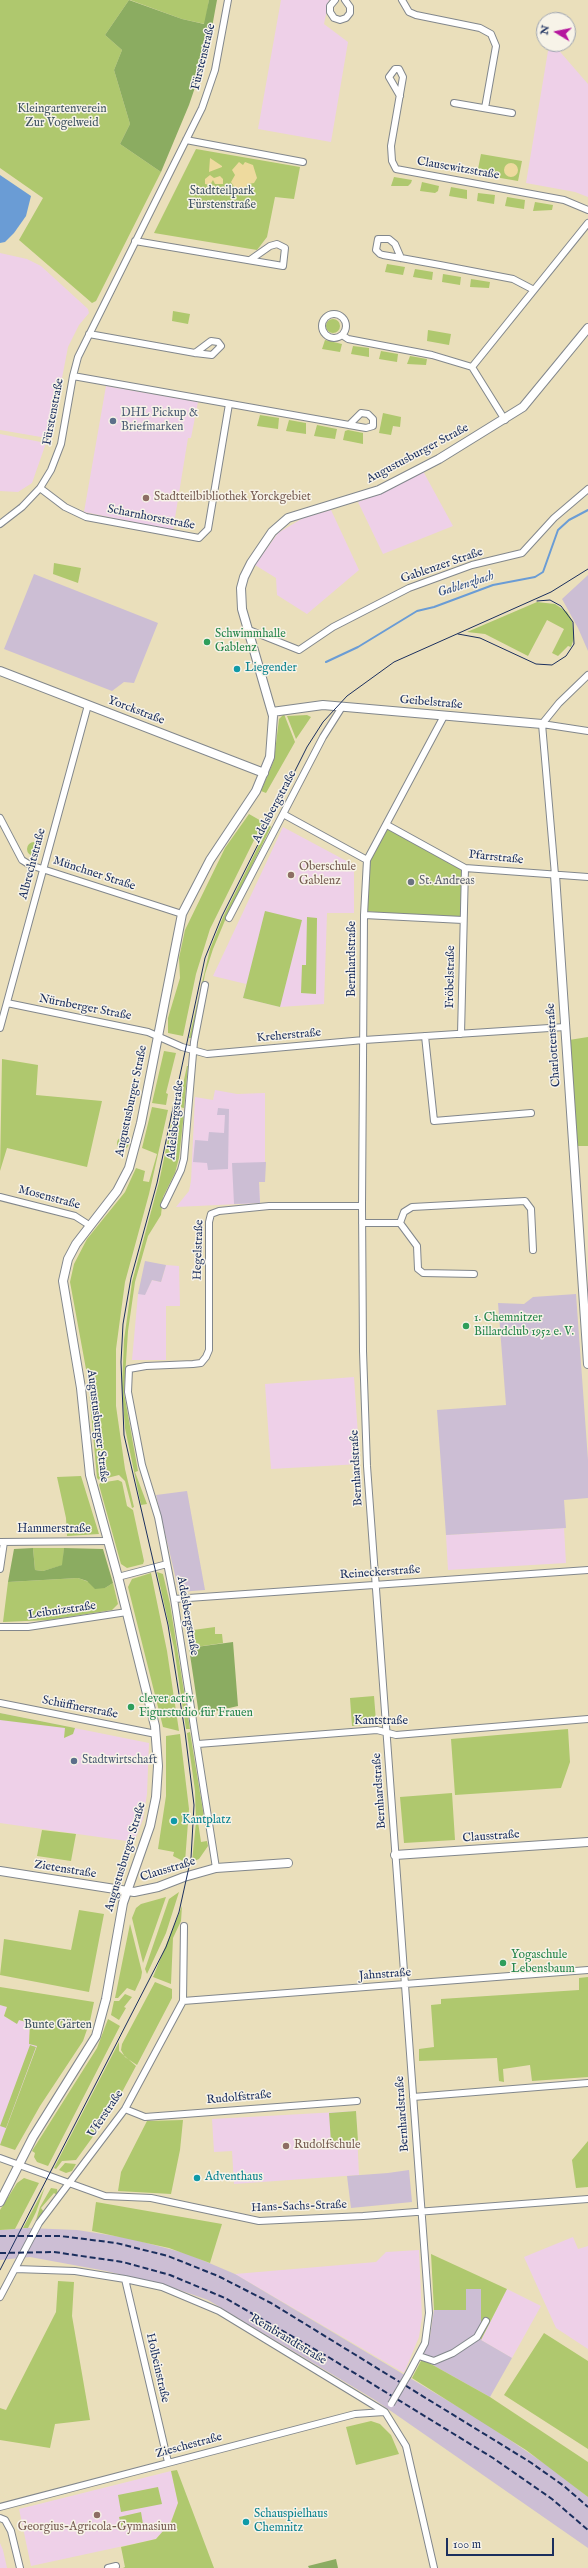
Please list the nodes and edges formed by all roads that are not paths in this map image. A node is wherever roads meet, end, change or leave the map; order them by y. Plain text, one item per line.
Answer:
1 (228, 0) edge
2 (335, 0) edge
3 (346, 0) edge
4 (402, 0) edge
5 (400, 96) dead end
6 (454, 103) dead end
7 (485, 108) junction
8 (512, 113) dead end
9 (186, 140) junction
10 (303, 162) dead end
11 (588, 210) edge
12 (588, 223) edge
13 (135, 241) junction
14 (401, 258) dead end
15 (250, 260) junction
16 (534, 290) junction
17 (588, 328) edge
18 (89, 334) junction
19 (342, 335) dead end
20 (195, 352) dead end
21 (472, 367) junction
22 (73, 376) junction
23 (229, 404) junction
24 (505, 420) junction
25 (349, 425) dead end
26 (40, 488) junction
27 (588, 490) edge
28 (0, 524) edge
29 (249, 630) junction
30 (0, 671) edge
31 (588, 675) edge
32 (88, 705) junction
33 (342, 707) junction
34 (272, 712) junction
35 (444, 716) junction
36 (542, 724) junction
37 (588, 731) edge
38 (264, 773) junction
39 (283, 814) junction
40 (0, 818) edge
41 (387, 825) junction
42 (367, 860) junction
43 (465, 868) junction
44 (43, 869) junction
45 (555, 874) junction
46 (588, 877) edge
47 (182, 914) junction
48 (364, 914) junction
49 (229, 918) dead end
50 (463, 920) junction
51 (205, 985) dead end
52 (7, 1003) junction
53 (565, 1027) junction
54 (0, 1028) edge
55 (461, 1034) junction
56 (158, 1035) junction
57 (425, 1036) junction
58 (364, 1040) junction
59 (193, 1050) junction
60 (532, 1113) dead end
61 (0, 1197) edge
62 (164, 1205) dead end
63 (362, 1206) junction
64 (362, 1222) junction
65 (400, 1223) junction
66 (89, 1225) junction
67 (533, 1250) dead end
68 (474, 1274) dead end
69 (588, 1364) edge
70 (129, 1369) joint
71 (108, 1541) junction
72 (2, 1542) edge
73 (167, 1564) junction
74 (0, 1569) edge
75 (588, 1570) edge
76 (118, 1577) junction
77 (376, 1584) junction
78 (174, 1599) junction
79 (127, 1612) junction
80 (0, 1627) edge
81 (0, 1704) edge
82 (588, 1719) edge
83 (386, 1732) junction
84 (156, 1734) junction
85 (198, 1744) junction
86 (588, 1842) edge
87 (395, 1856) junction
88 (288, 1863) dead end
89 (216, 1868) junction
90 (0, 1872) edge
91 (126, 1892) junction
92 (184, 1926) dead end
93 (588, 1970) edge
94 (405, 1985) junction
95 (183, 2001) junction
96 (588, 2083) edge
97 (413, 2097) junction
98 (357, 2101) dead end
99 (125, 2109) junction
100 (0, 2158) edge
101 (19, 2165) junction
102 (70, 2185) junction
103 (588, 2199) edge
104 (0, 2202) edge
105 (422, 2211) junction
106 (15, 2269) junction
107 (125, 2279) junction
108 (0, 2297) edge
109 (486, 2321) dead end
110 (419, 2356) junction
111 (385, 2412) junction
112 (168, 2462) junction
113 (0, 2507) edge
114 (0, 2518) edge
115 (116, 2566) dead end
116 (20, 2568) edge
117 (108, 2568) edge
118 (434, 2568) edge

1 - 9 street, Fürstenstraße
2 - 3 street
4 - 7 street
5 - 11 street, Clausewitzstraße
6 - 7 street
7 - 8 street
9 - 10 street
9 - 13 street, Fürstenstraße
12 - 16 street
13 - 15 street
13 - 18 street, Fürstenstraße
14 - 16 street
15 - 15 street
16 - 21 street
17 - 24 main road, Augustusburger Straße
18 - 20 street
18 - 22 street, Fürstenstraße
19 - 21 street
21 - 24 street
22 - 23 street
22 - 26 street, Fürstenstraße
23 - 25 street
23 - 26 street, Scharnhorststraße
24 - 29 main road, Augustusburger Straße
26 - 28 street, Fürstenstraße
27 - 29 street, Gablenzer Straße
29 - 34 main road, Augustusburger Straße
30 - 32 main road, Yorckstraße
31 - 36 street
32 - 38 main road, Yorckstraße
32 - 44 street, Albrechtstraße
33 - 34 main road, Geibelstraße
33 - 35 main road, Geibelstraße
33 - 39 street, Adelsbergstraße
34 - 38 main road, Augustusburger Straße
35 - 36 main road, Geibelstraße
35 - 41 street, Bernhardstraße
36 - 37 street, Geibelstraße
36 - 45 street, Charlottenstraße
38 - 47 main road, Augustusburger Straße
39 - 42 street
39 - 49 street, Adelsbergstraße
40 - 44 street, Münchner Straße
41 - 42 street, Bernhardstraße
41 - 43 street, Pfarrstraße
42 - 48 street, Bernhardstraße
43 - 45 street, Pfarrstraße
43 - 50 street, Fröbelstraße
44 - 47 street, Münchner Straße
44 - 52 street, Albrechtstraße
45 - 46 street, Pfarrstraße
45 - 53 main road, Charlottenstraße
47 - 56 main road, Augustusburger Straße
48 - 50 street
48 - 58 street, Bernhardstraße
50 - 55 street, Fröbelstraße
51 - 59 street, Adelsbergstraße
52 - 54 street, Albrechtstraße
52 - 56 street, Nürnberger Straße
53 - 55 street, Kreherstraße
53 - 69 main road, Charlottenstraße
55 - 57 street, Kreherstraße
56 - 59 street, Kreherstraße
56 - 66 main road, Augustusburger Straße
57 - 58 street, Kreherstraße
57 - 60 street
58 - 59 street, Kreherstraße
58 - 63 street, Bernhardstraße
59 - 62 street, Adelsbergstraße
61 - 66 street, Mosenstraße
63 - 64 street, Bernhardstraße
63 - 70 street, Hegelstraße
64 - 65 street
64 - 77 street, Bernhardstraße
65 - 67 street
65 - 68 street
66 - 71 main road, Augustusburger Straße
70 - 73 street, Adelsbergstraße
71 - 72 street, Hammerstraße
71 - 76 main road, Augustusburger Straße
72 - 74 street
73 - 76 street
73 - 78 street, Adelsbergstraße
75 - 77 street, Reineckerstraße
76 - 79 main road, Augustusburger Straße
77 - 78 street, Reineckerstraße
77 - 83 street, Bernhardstraße
78 - 85 street, Adelsbergstraße
79 - 80 street, Leibnizstraße
79 - 84 main road, Augustusburger Straße
81 - 84 street, Schüffnerstraße
82 - 83 street, Kantstraße
83 - 85 street, Kantstraße
83 - 87 street, Bernhardstraße
84 - 91 main road, Augustusburger Straße
85 - 89 street, Adelsbergstraße
86 - 87 main road, Clausstraße
87 - 94 street, Bernhardstraße
88 - 89 main road, Clausstraße
89 - 91 main road, Clausstraße
90 - 91 main road, Zietenstraße
91 - 101 main road, Augustusburger Straße
92 - 95 street, Uferstraße
93 - 94 street, Jahnstraße
94 - 95 street, Jahnstraße
94 - 97 street, Bernhardstraße
95 - 99 street, Uferstraße
96 - 97 street
97 - 105 street, Bernhardstraße
98 - 99 street, Rudolfstraße
99 - 102 street, Uferstraße
100 - 101 street, Hans-Sachs-Straße
101 - 102 street, Hans-Sachs-Straße
101 - 104 main road, Augustusburger Straße
102 - 105 street, Hans-Sachs-Straße
102 - 106 street, Uferstraße
103 - 105 street, Hans-Sachs-Straße
105 - 110 street, Bernhardstraße
106 - 107 street, Rembrandtstraße
106 - 108 street, Uferstraße
107 - 111 street, Rembrandtstraße
107 - 112 street, Holbeinstraße
109 - 110 street
110 - 111 street, Bernhardstraße, bridge
111 - 112 street, Zieschestraße
111 - 118 street, Rembrandtstraße
112 - 113 street, Zieschestraße
114 - 116 street
115 - 117 street

